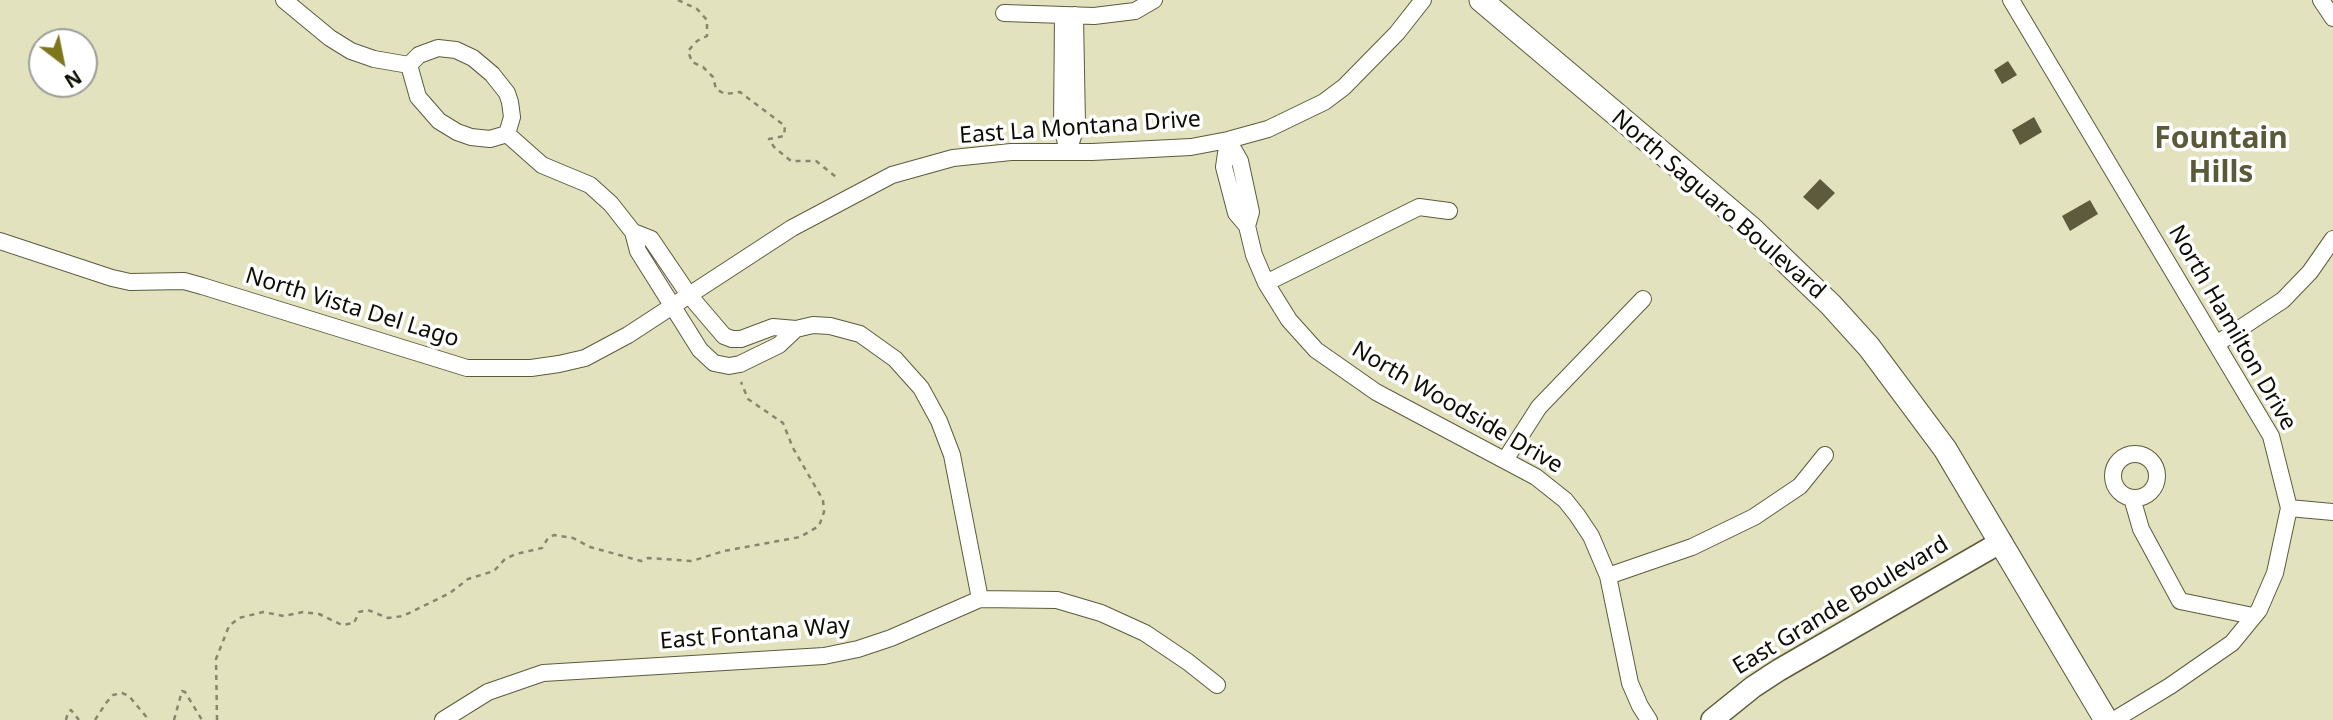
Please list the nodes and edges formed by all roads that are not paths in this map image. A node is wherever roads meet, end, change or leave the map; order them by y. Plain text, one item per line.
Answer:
1 (284, 0) edge
2 (1154, 0) edge
3 (1423, 0) edge
4 (1481, 0) edge
5 (2011, 0) edge
6 (2322, 0) edge
7 (1004, 13) dead end
8 (1069, 15) junction
9 (2333, 18) edge
10 (409, 65) junction
11 (507, 134) junction
12 (1228, 140) junction
13 (1068, 151) junction
14 (1449, 211) dead end
15 (2333, 239) edge
16 (0, 241) edge
17 (1266, 283) junction
18 (1643, 299) dead end
19 (681, 300) junction
20 (796, 329) junction
21 (732, 339) junction
22 (2218, 343) junction
23 (735, 365) junction
24 (1825, 455) dead end
25 (1505, 460) junction
26 (2132, 498) dead end
27 (2289, 508) junction
28 (2333, 512) edge
29 (2001, 542) junction
30 (1608, 576) junction
31 (980, 599) junction
32 (2253, 617) junction
33 (1217, 685) dead end
34 (443, 720) edge
35 (1649, 720) edge
36 (1712, 720) edge
37 (2106, 720) edge
38 (2114, 720) edge

1 - 10 street
2 - 8 street
3 - 12 street, East La Montana Drive
4 - 29 main road, North Saguaro Boulevard
5 - 22 street, North Hamilton Drive
6 - 9 street
7 - 8 street
8 - 13 street
10 - 11 street
10 - 11 street
11 - 19 street
12 - 13 street, East La Montana Drive
12 - 17 street, North Woodside Drive
13 - 19 street, East La Montana Drive
14 - 17 street
15 - 22 street
16 - 19 street, North Vista Del Lago
17 - 25 street, North Woodside Drive
18 - 25 street
19 - 21 street
19 - 23 street
20 - 21 street
20 - 23 street
20 - 31 street
21 - 23 street
22 - 27 street, North Hamilton Drive
24 - 30 street
25 - 30 street, North Woodside Drive
26 - 32 street
27 - 28 street
27 - 32 street, North Hamilton Drive
29 - 36 street, East Grande Boulevard
29 - 37 main road, North Saguaro Boulevard
30 - 35 street, North Woodside Drive
31 - 33 street, East Fontana Way
31 - 34 street, East Fontana Way
32 - 38 street, North Hamilton Drive

